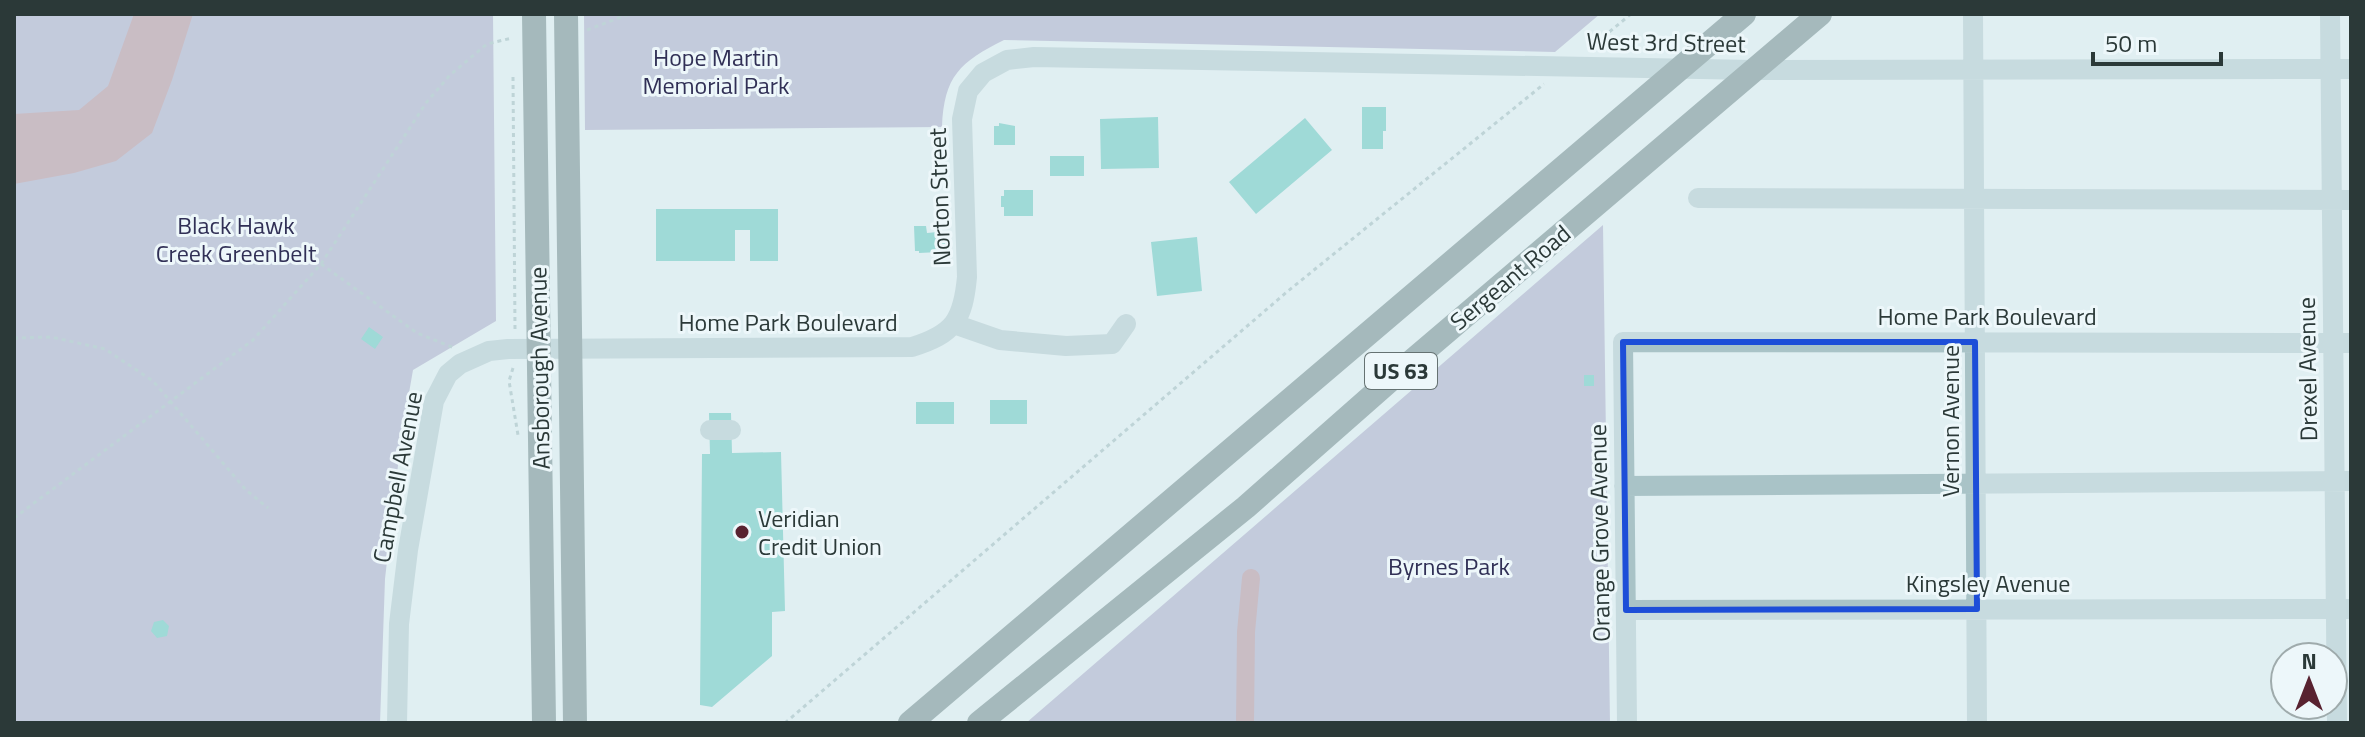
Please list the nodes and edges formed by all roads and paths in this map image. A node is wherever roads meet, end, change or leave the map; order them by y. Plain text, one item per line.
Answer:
1 (629, 14) edge
2 (1631, 14) edge
3 (1744, 14) edge
4 (1820, 14) edge
5 (1973, 14) edge
6 (2330, 14) edge
7 (566, 24) edge
8 (534, 25) edge
9 (1584, 52) dead end
10 (1680, 68) junction
11 (2341, 69) edge
12 (1753, 70) junction
13 (1974, 70) junction
14 (983, 73) joint
15 (1537, 90) dead end
16 (1698, 198) dead end
17 (1974, 200) junction
18 (2341, 200) edge
19 (321, 264) junction
20 (954, 324) junction
21 (1126, 324) dead end
22 (14, 338) edge
23 (1623, 342) joint
24 (1975, 342) junction
25 (2342, 343) edge
26 (539, 348) junction
27 (572, 348) junction
28 (474, 356) junction
29 (170, 400) junction
30 (710, 430) dead end
31 (731, 430) dead end
32 (2343, 481) edge
33 (1976, 483) junction
34 (1624, 486) junction
35 (268, 508) dead end
36 (14, 518) edge
37 (1977, 609) junction
38 (2343, 609) edge
39 (1626, 610) junction
40 (397, 723) edge
41 (544, 723) edge
42 (575, 723) edge
43 (785, 723) edge
44 (910, 723) edge
45 (979, 723) edge
46 (1627, 723) edge
47 (1977, 723) edge
48 (2337, 723) edge

1 - 7 path
2 - 9 path
3 - 10 main road, Sergeant Road / US 63
4 - 12 main road, Sergeant Road / US 63
5 - 13 street, Vernon Avenue
6 - 11 street, Drexel Avenue
7 - 27 main road, Ansborough Avenue
8 - 19 path
8 - 26 main road, Ansborough Avenue
10 - 12 street, West 3rd Street
10 - 14 street, West 3rd Street
10 - 44 main road, Sergeant Road / US 63
11 - 13 street, West 3rd Street
11 - 18 street, Drexel Avenue
12 - 13 street, West 3rd Street
12 - 45 main road, Sergeant Road / US 63
13 - 17 street, Vernon Avenue
14 - 20 street, Norton Street
15 - 43 path
16 - 17 street
17 - 18 street
17 - 24 street, Vernon Avenue
18 - 25 street, Drexel Avenue
19 - 28 path
19 - 29 path
20 - 21 street
20 - 27 street, Home Park Boulevard
22 - 29 path
23 - 24 street, Home Park Boulevard
23 - 34 street, Orange Grove Avenue
24 - 25 street, Home Park Boulevard
24 - 33 street, Vernon Avenue
25 - 32 street, Drexel Avenue
26 - 27 street
26 - 28 street
26 - 41 main road, Ansborough Avenue
27 - 42 main road, Ansborough Avenue
28 - 40 street, Campbell Avenue
29 - 35 path
29 - 36 path
30 - 31 street
32 - 33 street
32 - 38 street, Drexel Avenue
33 - 34 street
33 - 37 street, Vernon Avenue
34 - 39 street, Orange Grove Avenue
37 - 38 street, Kingsley Avenue
37 - 39 street, Kingsley Avenue
37 - 47 street, Vernon Avenue
38 - 48 street, Drexel Avenue
39 - 46 street, Orange Grove Avenue

